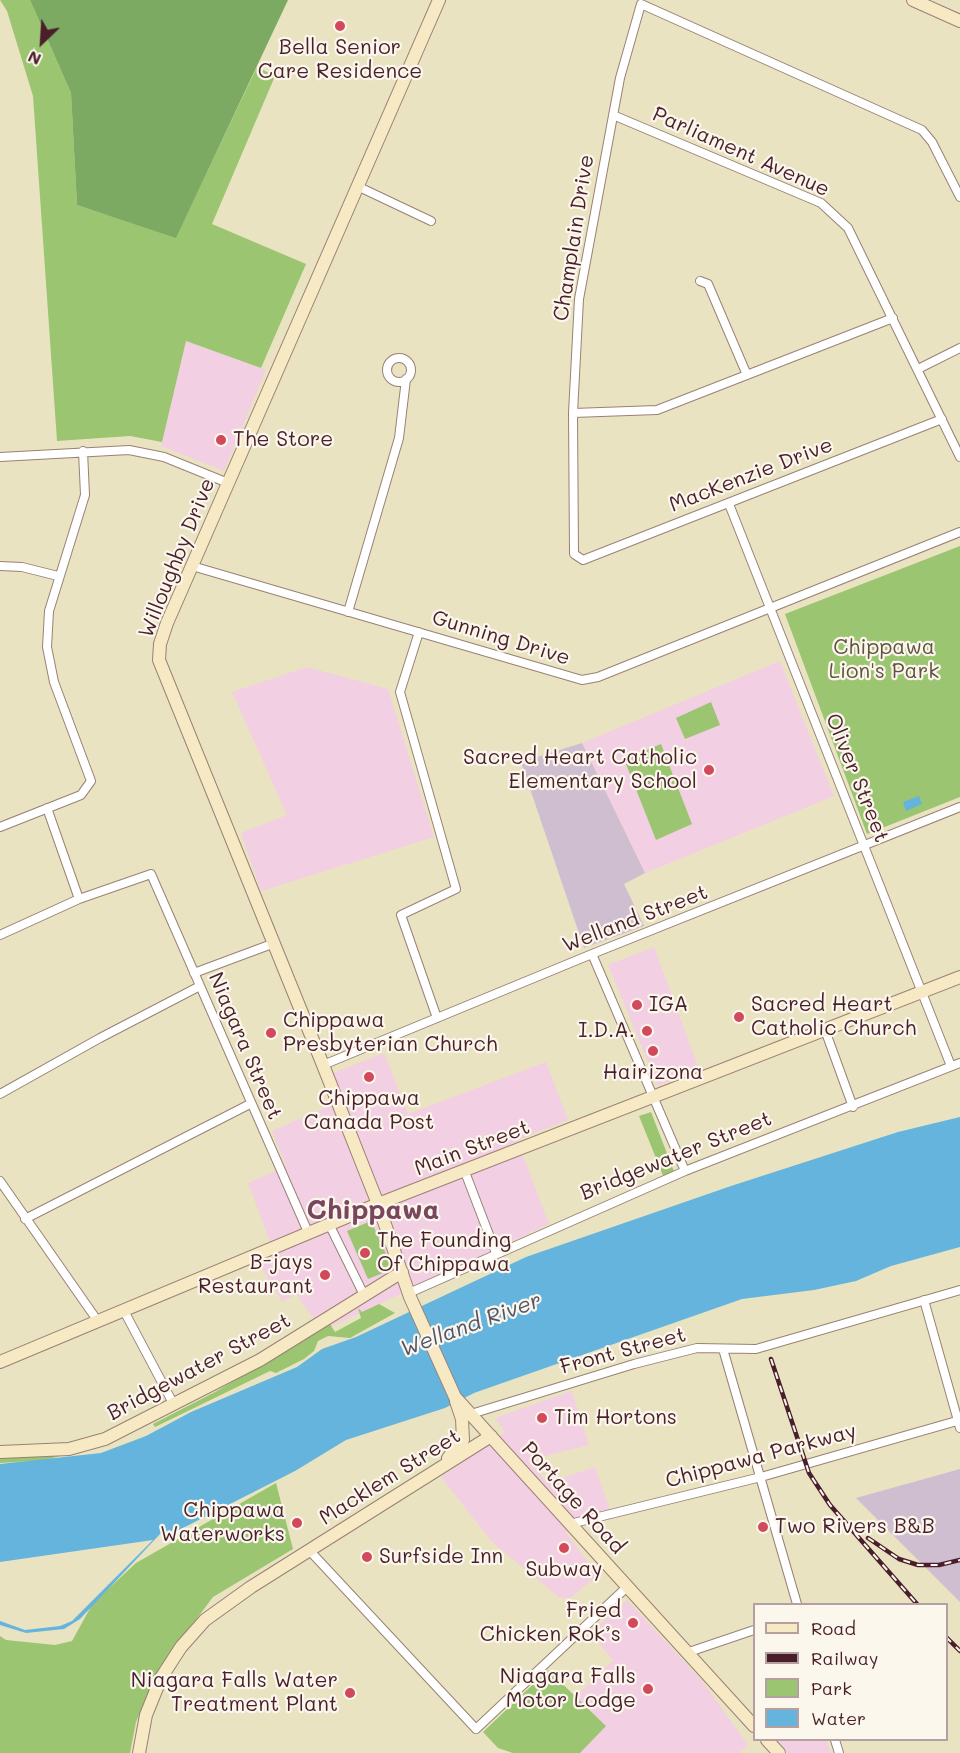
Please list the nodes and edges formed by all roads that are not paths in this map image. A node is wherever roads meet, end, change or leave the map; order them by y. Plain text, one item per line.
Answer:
1 (439, 0) edge
2 (913, 0) edge
3 (960, 21) edge
4 (613, 115) junction
5 (357, 186) junction
6 (960, 197) edge
7 (431, 221) dead end
8 (700, 280) dead end
9 (893, 318) junction
10 (960, 348) edge
11 (918, 369) junction
12 (747, 375) junction
13 (406, 380) dead end
14 (573, 413) junction
15 (942, 419) junction
16 (0, 451) edge
17 (83, 451) junction
18 (0, 457) edge
19 (960, 457) edge
20 (228, 483) junction
21 (729, 504) junction
22 (960, 532) edge
23 (574, 554) joint
24 (0, 566) edge
25 (192, 566) junction
26 (58, 576) junction
27 (770, 608) junction
28 (348, 612) junction
29 (419, 632) junction
30 (960, 807) edge
31 (47, 808) junction
32 (0, 827) edge
33 (863, 845) junction
34 (79, 899) junction
35 (0, 935) edge
36 (272, 944) junction
37 (592, 954) junction
38 (194, 973) junction
39 (960, 977) edge
40 (200, 986) junction
41 (923, 992) junction
42 (437, 1018) junction
43 (825, 1030) junction
44 (960, 1063) edge
45 (323, 1065) junction
46 (951, 1066) junction
47 (0, 1094) edge
48 (653, 1098) junction
49 (250, 1104) junction
50 (853, 1107) junction
51 (684, 1171) junction
52 (465, 1172) junction
53 (0, 1181) edge
54 (378, 1204) junction
55 (25, 1219) junction
56 (329, 1224) junction
57 (308, 1232) junction
58 (495, 1252) junction
59 (402, 1272) junction
60 (378, 1286) junction
61 (960, 1290) edge
62 (364, 1295) junction
63 (410, 1295) junction
64 (924, 1300) junction
65 (123, 1309) junction
66 (97, 1320) junction
67 (723, 1349) junction
68 (0, 1362) edge
69 (174, 1405) junction
70 (466, 1417) junction
71 (959, 1423) edge
72 (491, 1436) junction
73 (0, 1452) edge
74 (761, 1477) junction
75 (425, 1479) junction
76 (570, 1524) junction
77 (309, 1550) junction
78 (628, 1586) junction
79 (796, 1603) edge
80 (753, 1630) edge
81 (689, 1652) junction
82 (753, 1725) edge
83 (768, 1741) edge
84 (139, 1753) edge
85 (779, 1753) edge

1 - 5 main road, Willoughby Drive
2 - 3 main road
4 - 6 street, Champlain Drive
4 - 9 street, Parliament Avenue
4 - 14 street, Champlain Drive
5 - 7 street
5 - 20 main road, Willoughby Drive
8 - 12 street
9 - 11 street, Parliament Avenue
9 - 12 street
10 - 11 street
11 - 15 street, Parliament Avenue
12 - 14 street
13 - 28 street
14 - 23 street, Champlain Drive
15 - 19 street, Parliament Avenue
15 - 21 street, MacKenzie Drive
16 - 18 street
17 - 18 street
17 - 20 street
17 - 26 street
20 - 25 main road, Willoughby Drive
21 - 23 street, MacKenzie Drive
21 - 27 street, Oliver Street
22 - 27 street, Gunning Drive
24 - 26 street
25 - 28 street, Gunning Drive
25 - 36 main road, Willoughby Drive
26 - 31 street
27 - 29 street, Gunning Drive
27 - 33 street, Oliver Street
28 - 29 street, Gunning Drive
29 - 42 street
30 - 33 street, Welland Street
31 - 32 street
31 - 34 street
33 - 37 street, Welland Street
33 - 41 street, Oliver Street
34 - 35 street
34 - 38 street, Niagara Street
36 - 38 street
36 - 45 main road, Willoughby Drive
37 - 42 street, Welland Street
37 - 48 street
38 - 40 street, Niagara Street
39 - 41 main road, Main Street
40 - 47 street
40 - 49 street, Niagara Street
41 - 43 main road, Main Street
41 - 46 street, Oliver Street
42 - 45 street, Welland Street
43 - 48 main road, Main Street
43 - 50 street
44 - 46 street, Bridgewater Street
45 - 54 main road, Willoughby Drive
46 - 50 street, Bridgewater Street
48 - 51 street
48 - 52 main road, Main Street
49 - 55 street
49 - 57 street, Niagara Street
50 - 51 street, Bridgewater Street
51 - 58 street, Bridgewater Street
52 - 54 main road, Main Street
52 - 58 street
53 - 55 street
54 - 56 main road, Main Street
54 - 59 main road, Willoughby Drive
55 - 66 street
56 - 57 main road, Main Street
56 - 62 street
57 - 65 main road, Main Street
58 - 63 street, Bridgewater Street
59 - 60 main road, Bridgewater Street
59 - 63 main road, Portage Road
60 - 62 main road, Bridgewater Street
60 - 63 main road
61 - 64 street, Front Street
62 - 69 main road, Bridgewater Street
63 - 70 main road, Portage Road
64 - 67 street, Front Street
64 - 71 street
65 - 66 main road, Main Street
65 - 69 street
66 - 68 main road, Main Street
67 - 70 street, Front Street
67 - 74 street
69 - 73 main road, Bridgewater Street
70 - 72 main road, Portage Road
70 - 75 main road
71 - 74 street, Chippawa Parkway
72 - 75 main road, Macklem Street
72 - 76 main road, Portage Road
74 - 76 street, Chippawa Parkway
74 - 79 street
75 - 77 main road, Macklem Street
76 - 78 main road, Portage Road
77 - 78 street
77 - 84 main road, Macklem Street
78 - 81 main road, Portage Road
80 - 81 street
81 - 82 main road, Portage Road
83 - 85 main road

